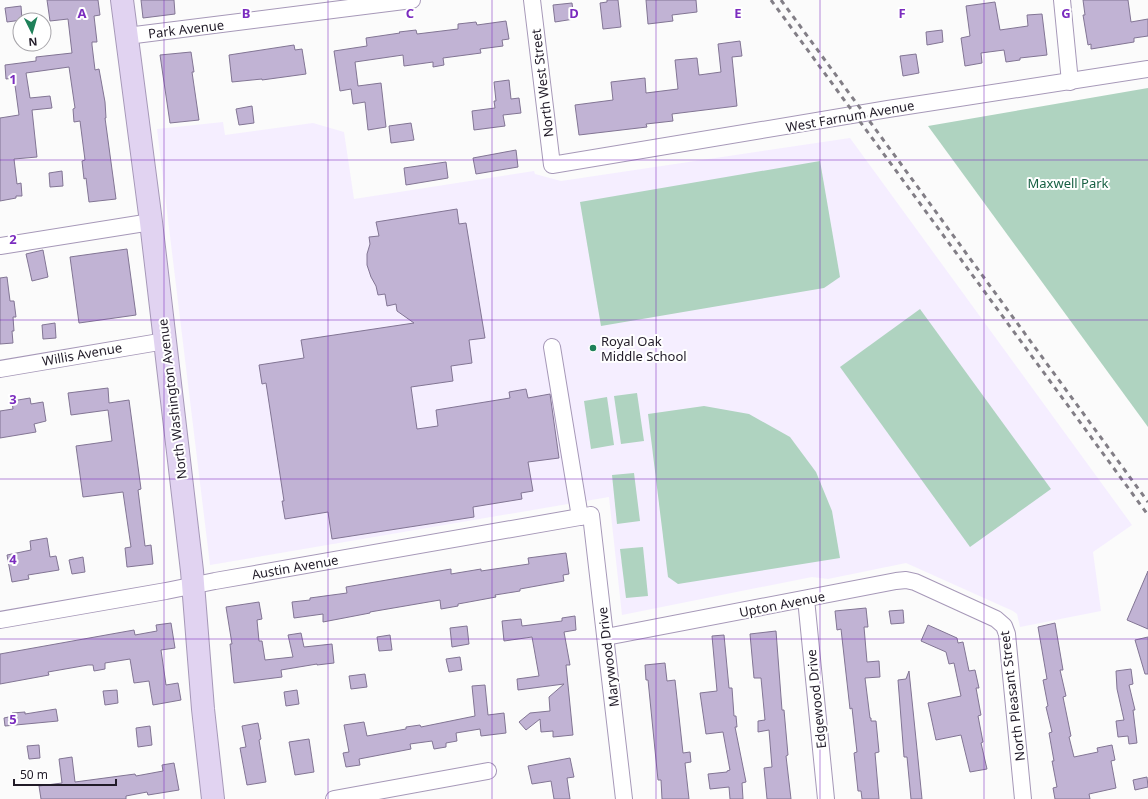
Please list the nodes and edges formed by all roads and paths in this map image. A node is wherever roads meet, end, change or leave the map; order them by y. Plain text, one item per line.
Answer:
1 (122, 0) edge
2 (412, 0) edge
3 (532, 0) edge
4 (1062, 0) edge
5 (127, 36) junction
6 (1148, 69) edge
7 (1070, 82) junction
8 (552, 165) joint
9 (151, 222) junction
10 (0, 246) edge
11 (164, 340) junction
12 (552, 347) dead end
13 (0, 368) edge
14 (585, 516) junction
15 (192, 585) junction
16 (806, 599) junction
17 (954, 600) joint
18 (0, 620) edge
19 (606, 637) junction
20 (488, 771) dead end
21 (213, 799) edge
22 (334, 799) edge
23 (624, 799) edge
24 (826, 799) edge
25 (1024, 799) edge

1 - 5 street, North Washington Avenue
2 - 5 street, Park Avenue
3 - 8 street, North West Street
4 - 7 street
5 - 9 street, North Washington Avenue
6 - 7 street, West Farnum Avenue
7 - 8 street, West Farnum Avenue
9 - 10 street
9 - 11 street, North Washington Avenue
11 - 13 street, Willis Avenue
11 - 15 street, North Washington Avenue
12 - 14 street, Marywood Drive
14 - 15 street, Austin Avenue
14 - 19 street, Marywood Drive
15 - 18 street, Austin Avenue
15 - 21 street, North Washington Avenue
16 - 17 street, Upton Avenue
16 - 19 street, Upton Avenue
16 - 24 street, Edgewood Drive
17 - 25 street, North Pleasant Street
19 - 23 street, Marywood Drive
20 - 22 street

